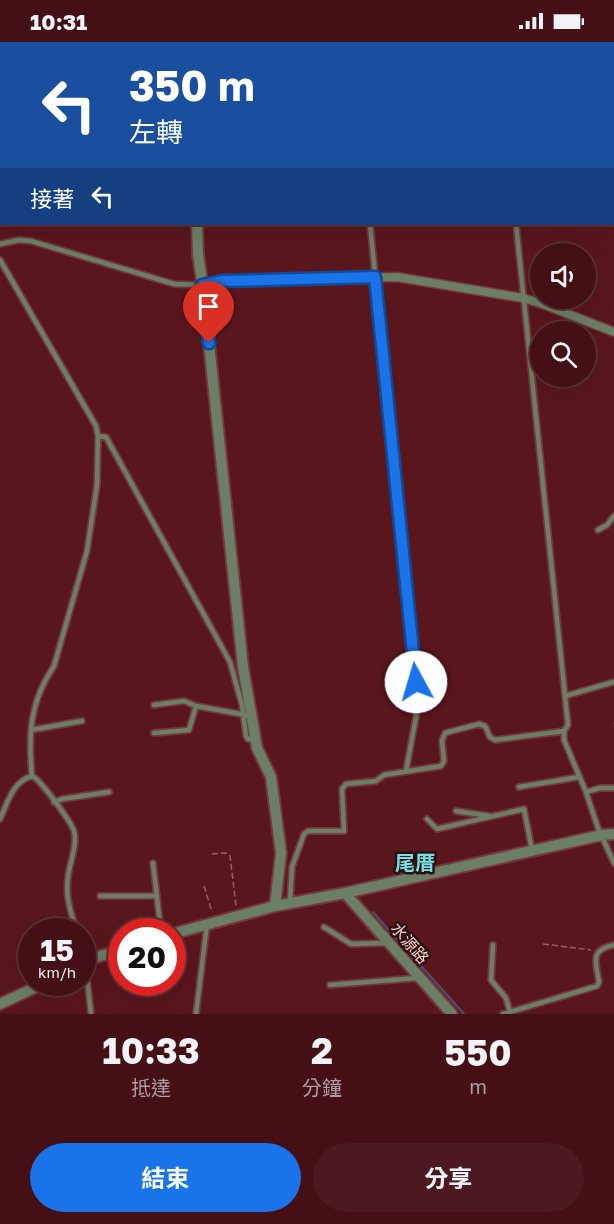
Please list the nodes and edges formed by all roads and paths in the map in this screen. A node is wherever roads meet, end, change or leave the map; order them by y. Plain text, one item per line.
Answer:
1 (197, 225) edge
2 (370, 225) edge
3 (516, 225) edge
4 (0, 244) edge
5 (0, 260) edge
6 (375, 277) junction
7 (202, 285) junction
8 (523, 298) junction
9 (614, 332) edge
10 (98, 436) junction
11 (614, 516) edge
12 (598, 530) dead end
13 (614, 682) edge
14 (565, 696) junction
15 (154, 705) dead end
16 (196, 706) junction
17 (248, 715) junction
18 (82, 721) dead end
19 (31, 730) junction
20 (564, 731) junction
21 (154, 733) dead end
22 (406, 771) junction
23 (33, 776) junction
24 (579, 777) junction
25 (519, 787) dead end
26 (614, 788) edge
27 (109, 792) dead end
28 (586, 792) junction
29 (54, 802) junction
30 (456, 811) dead end
31 (492, 816) junction
32 (0, 819) edge
33 (428, 819) dead end
34 (614, 834) edge
35 (602, 835) junction
36 (532, 850) junction
37 (212, 854) dead end
38 (153, 863) dead end
39 (614, 863) edge
40 (204, 886) dead end
41 (345, 893) junction
42 (100, 896) dead end
43 (157, 896) junction
44 (290, 903) junction
45 (275, 906) junction
46 (237, 916) junction
47 (72, 918) edge
48 (159, 918) edge
49 (211, 923) junction
50 (324, 927) dead end
51 (186, 930) edge
52 (390, 943) junction
53 (543, 944) dead end
54 (493, 945) dead end
55 (614, 945) edge
56 (597, 952) junction
57 (420, 978) junction
58 (330, 985) dead end
59 (18, 996) edge
60 (89, 996) edge
61 (0, 1004) edge
62 (510, 1012) junction
63 (91, 1014) edge
64 (196, 1014) edge
65 (452, 1014) edge
66 (503, 1014) edge

1 - 7 street
2 - 6 lane
3 - 8 lane
4 - 7 lane
5 - 10 lane
6 - 7 street
6 - 8 street
6 - 22 lane
7 - 17 street
8 - 9 street
8 - 14 lane
10 - 17 lane
10 - 19 lane
11 - 12 lane
13 - 14 lane
14 - 20 lane
15 - 16 lane
16 - 17 lane
16 - 21 lane
17 - 45 street
18 - 19 lane
19 - 23 lane
20 - 22 lane
20 - 24 lane
22 - 44 lane
23 - 29 lane
23 - 32 lane
24 - 25 lane
24 - 28 lane
26 - 28 lane
27 - 29 lane
28 - 35 lane
29 - 47 lane
30 - 31 lane
31 - 33 lane
31 - 36 lane
34 - 35 street
35 - 36 street
35 - 39 lane
36 - 41 street
37 - 46 path
38 - 43 lane
40 - 49 path
41 - 44 street
41 - 52 street, 水源路
42 - 43 lane
43 - 48 lane
44 - 45 street
45 - 46 street
46 - 49 street
49 - 51 street
49 - 64 lane
50 - 52 lane
52 - 57 street, 水源路
53 - 56 path
54 - 62 lane
55 - 56 lane
56 - 62 lane
57 - 58 lane
57 - 65 street, 水源路
59 - 61 street
60 - 63 lane
62 - 66 lane

